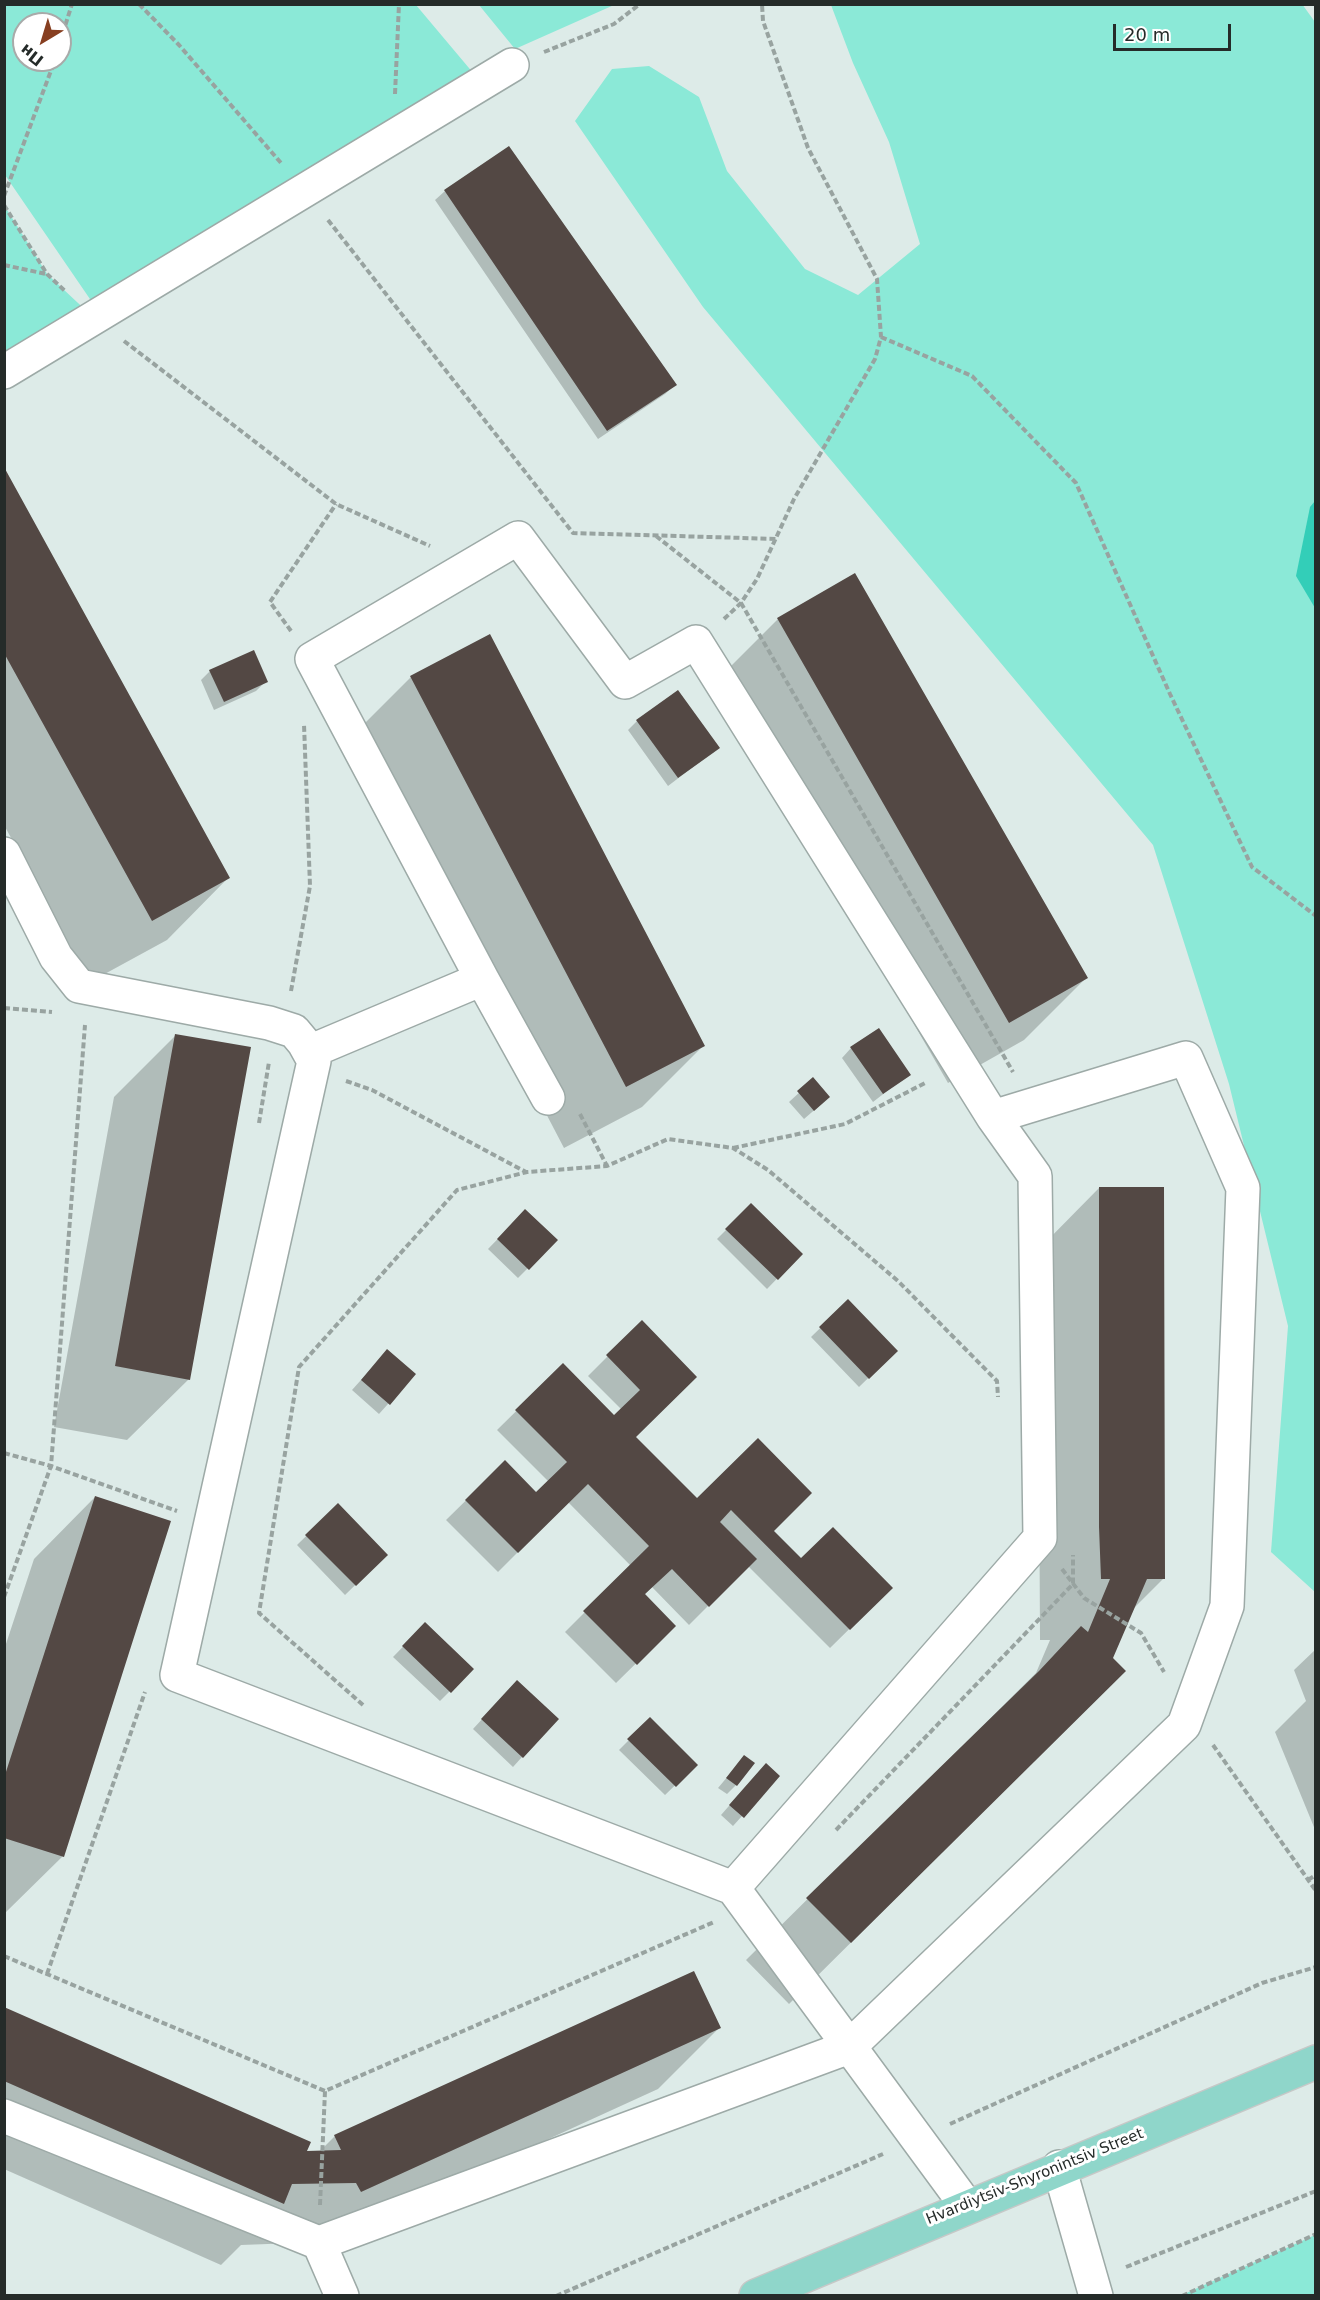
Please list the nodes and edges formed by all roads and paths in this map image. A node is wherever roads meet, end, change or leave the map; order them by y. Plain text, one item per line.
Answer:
1 (139, 4) edge
2 (399, 4) edge
3 (640, 4) edge
4 (762, 4) edge
5 (512, 65) joint
6 (50, 72) edge
7 (392, 139) junction
8 (304, 190) junction
9 (4, 196) edge
10 (4, 205) edge
11 (4, 265) edge
12 (47, 274) junction
13 (93, 317) junction
14 (881, 337) junction
15 (4, 372) edge
16 (336, 504) junction
17 (656, 536) junction
18 (777, 539) junction
19 (472, 565) junction
20 (741, 603) junction
21 (696, 642) junction
22 (312, 659) junction
23 (304, 722) dead end
24 (4, 854) edge
25 (1316, 916) edge
26 (482, 979) junction
27 (290, 997) dead end
28 (4, 1008) edge
29 (63, 1013) dead end
30 (86, 1015) dead end
31 (309, 1052) junction
32 (960, 1065) junction
33 (548, 1098) dead end
34 (1030, 1105) junction
35 (993, 1117) junction
36 (733, 1148) junction
37 (962, 1347) dead end
38 (4, 1454) edge
39 (51, 1466) junction
40 (211, 1523) junction
41 (1073, 1548) dead end
42 (4, 1597) edge
43 (1098, 1606) dead end
44 (366, 1708) dead end
45 (1189, 1711) junction
46 (836, 1831) dead end
47 (1316, 1875) edge
48 (1308, 1880) junction
49 (1316, 1891) edge
50 (740, 1898) junction
51 (4, 1956) edge
52 (849, 2047) junction
53 (1316, 2062) edge
54 (325, 2091) junction
55 (4, 2116) edge
56 (1059, 2167) junction
57 (321, 2183) dead end
58 (1316, 2191) edge
59 (966, 2205) junction
60 (1316, 2235) edge
61 (319, 2243) junction
62 (1094, 2288) edge
63 (342, 2295) edge
64 (756, 2295) edge
65 (1182, 2295) edge

1 - 8 path
2 - 7 path
3 - 5 path
4 - 14 path
5 - 7 lane
6 - 9 path
7 - 8 lane
8 - 13 lane
8 - 17 path
10 - 12 path
11 - 12 path
12 - 13 path
13 - 15 lane
13 - 16 path
14 - 18 path
14 - 25 path
16 - 19 path
16 - 22 path
17 - 18 path
17 - 20 path
18 - 20 path
19 - 21 lane
19 - 22 lane
20 - 21 path
20 - 34 path
21 - 32 lane
22 - 26 lane
23 - 27 path
24 - 31 lane
26 - 31 lane
26 - 33 lane
28 - 29 path
30 - 39 path
31 - 40 lane
32 - 35 lane
32 - 36 path
34 - 35 lane
34 - 45 lane
35 - 50 lane
36 - 37 path
36 - 44 path
38 - 39 path
39 - 40 path
39 - 42 path
40 - 50 lane
41 - 46 path
43 - 45 path
45 - 48 path
45 - 52 lane
47 - 48 path
48 - 49 path
50 - 52 lane
50 - 54 path
51 - 54 path
52 - 59 lane
52 - 61 lane
53 - 56 main road, Hvardiytsiv-Shyronintsiv Street
54 - 57 path
55 - 61 lane
56 - 59 main road, Hvardiytsiv-Shyronintsiv Street
56 - 62 lane
58 - 62 path
59 - 64 main road, Hvardiytsiv-Shyronintsiv Street
60 - 65 path
61 - 63 lane

